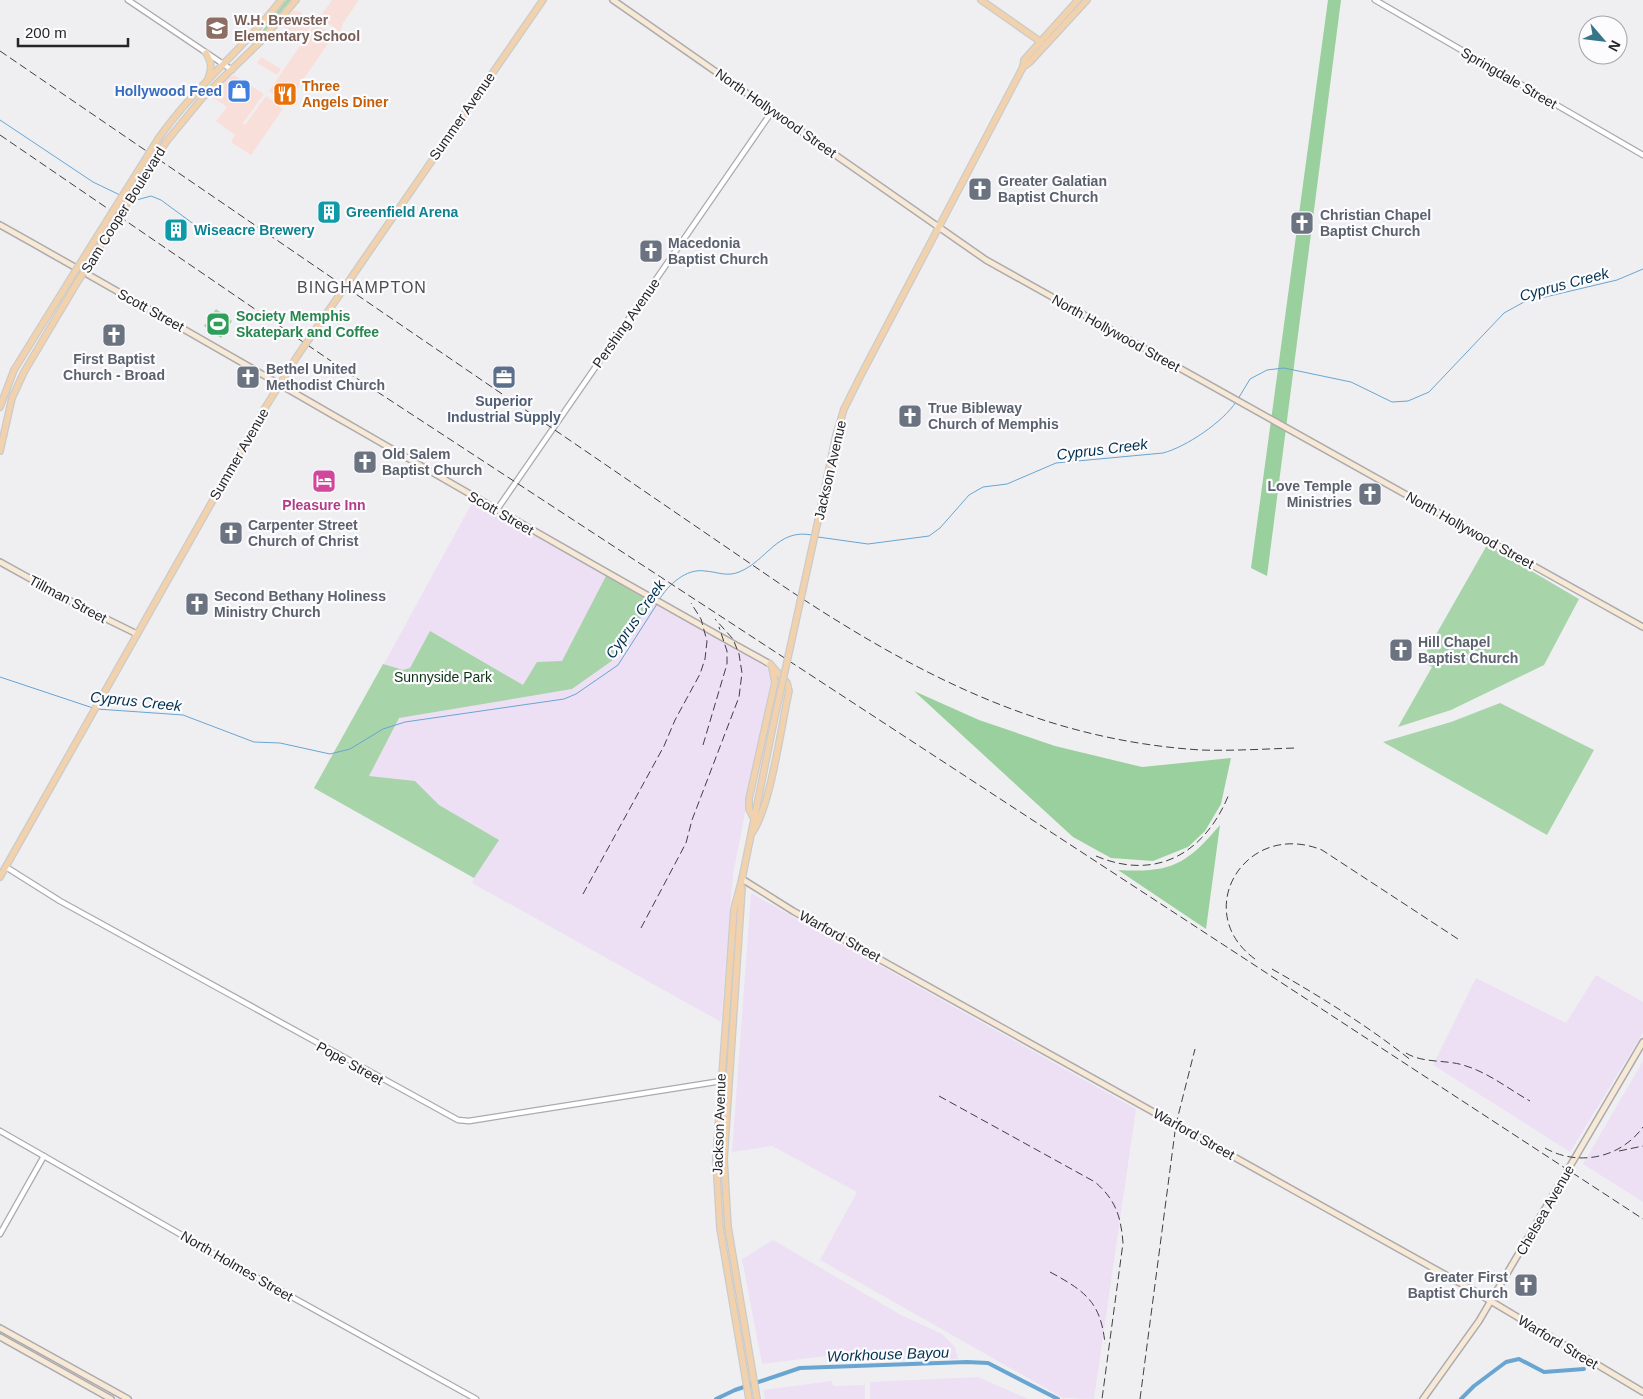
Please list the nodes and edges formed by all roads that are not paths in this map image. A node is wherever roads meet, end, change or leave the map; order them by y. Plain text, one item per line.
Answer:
1 (128, 0) edge
2 (281, 0) edge
3 (296, 0) edge
4 (543, 0) edge
5 (613, 0) edge
6 (981, 0) edge
7 (1078, 0) edge
8 (1088, 0) edge
9 (1375, 0) edge
10 (1029, 34) junction
11 (1042, 43) junction
12 (1033, 50) junction
13 (206, 53) junction
14 (223, 65) junction
15 (1023, 67) junction
16 (232, 70) junction
17 (206, 81) junction
18 (773, 110) junction
19 (1643, 156) edge
20 (0, 225) edge
21 (939, 226) junction
22 (0, 407) edge
23 (0, 451) edge
24 (496, 511) junction
25 (0, 562) edge
26 (1643, 627) edge
27 (137, 634) junction
28 (770, 664) junction
29 (754, 818) junction
30 (751, 834) junction
31 (6, 867) junction
32 (0, 877) edge
33 (742, 878) junction
34 (1643, 1042) edge
35 (728, 1080) junction
36 (721, 1081) junction
37 (0, 1131) edge
38 (44, 1156) junction
39 (0, 1234) edge
40 (1491, 1301) junction
41 (0, 1328) edge
42 (0, 1337) edge
43 (1643, 1392) edge
44 (748, 1397) edge
45 (112, 1399) edge
46 (128, 1399) edge
47 (476, 1399) edge
48 (756, 1399) edge
49 (1423, 1399) edge

1 - 13 street
2 - 14 main road, Sam Cooper Boulevard
3 - 16 main road, Sam Cooper Boulevard
4 - 27 main road, Summer Avenue, bridge
5 - 18 main road, North Hollywood Street
6 - 10 main road
7 - 11 main road, Jackson Avenue
8 - 11 main road, Jackson Avenue
9 - 19 street, Springdale Street
10 - 11 main road
10 - 12 main road
11 - 12 main road, Jackson Avenue
11 - 15 main road, Jackson Avenue
12 - 15 main road, Jackson Avenue
13 - 14 street
13 - 17 main road
14 - 16 street
14 - 17 main road, Sam Cooper Boulevard
15 - 21 main road, Jackson Avenue
16 - 23 main road, Sam Cooper Boulevard, bridge
17 - 22 main road, Sam Cooper Boulevard, bridge
18 - 21 main road, North Hollywood Street
18 - 24 street, Pershing Avenue
20 - 24 main road, Scott Street
21 - 26 main road, North Hollywood Street
21 - 29 main road, Jackson Avenue, bridge
24 - 28 main road, Scott Street
25 - 27 main road, Tillman Street
27 - 31 main road, Summer Avenue
28 - 29 main road
28 - 30 main road
29 - 30 main road, Jackson Avenue
30 - 33 main road, Jackson Avenue
31 - 32 main road, Summer Avenue
31 - 36 street, Pope Street
33 - 35 main road, Jackson Avenue
33 - 36 main road, Jackson Avenue
33 - 40 main road, Warford Street
34 - 40 main road, Chelsea Avenue
35 - 36 street, Pope Street
35 - 48 main road, Jackson Avenue
36 - 44 main road, Jackson Avenue
37 - 38 street, North Holmes Street
38 - 39 street
38 - 47 street, North Holmes Street
40 - 43 main road, Warford Street
40 - 49 main road, Chelsea Avenue
41 - 46 main road
42 - 45 main road

